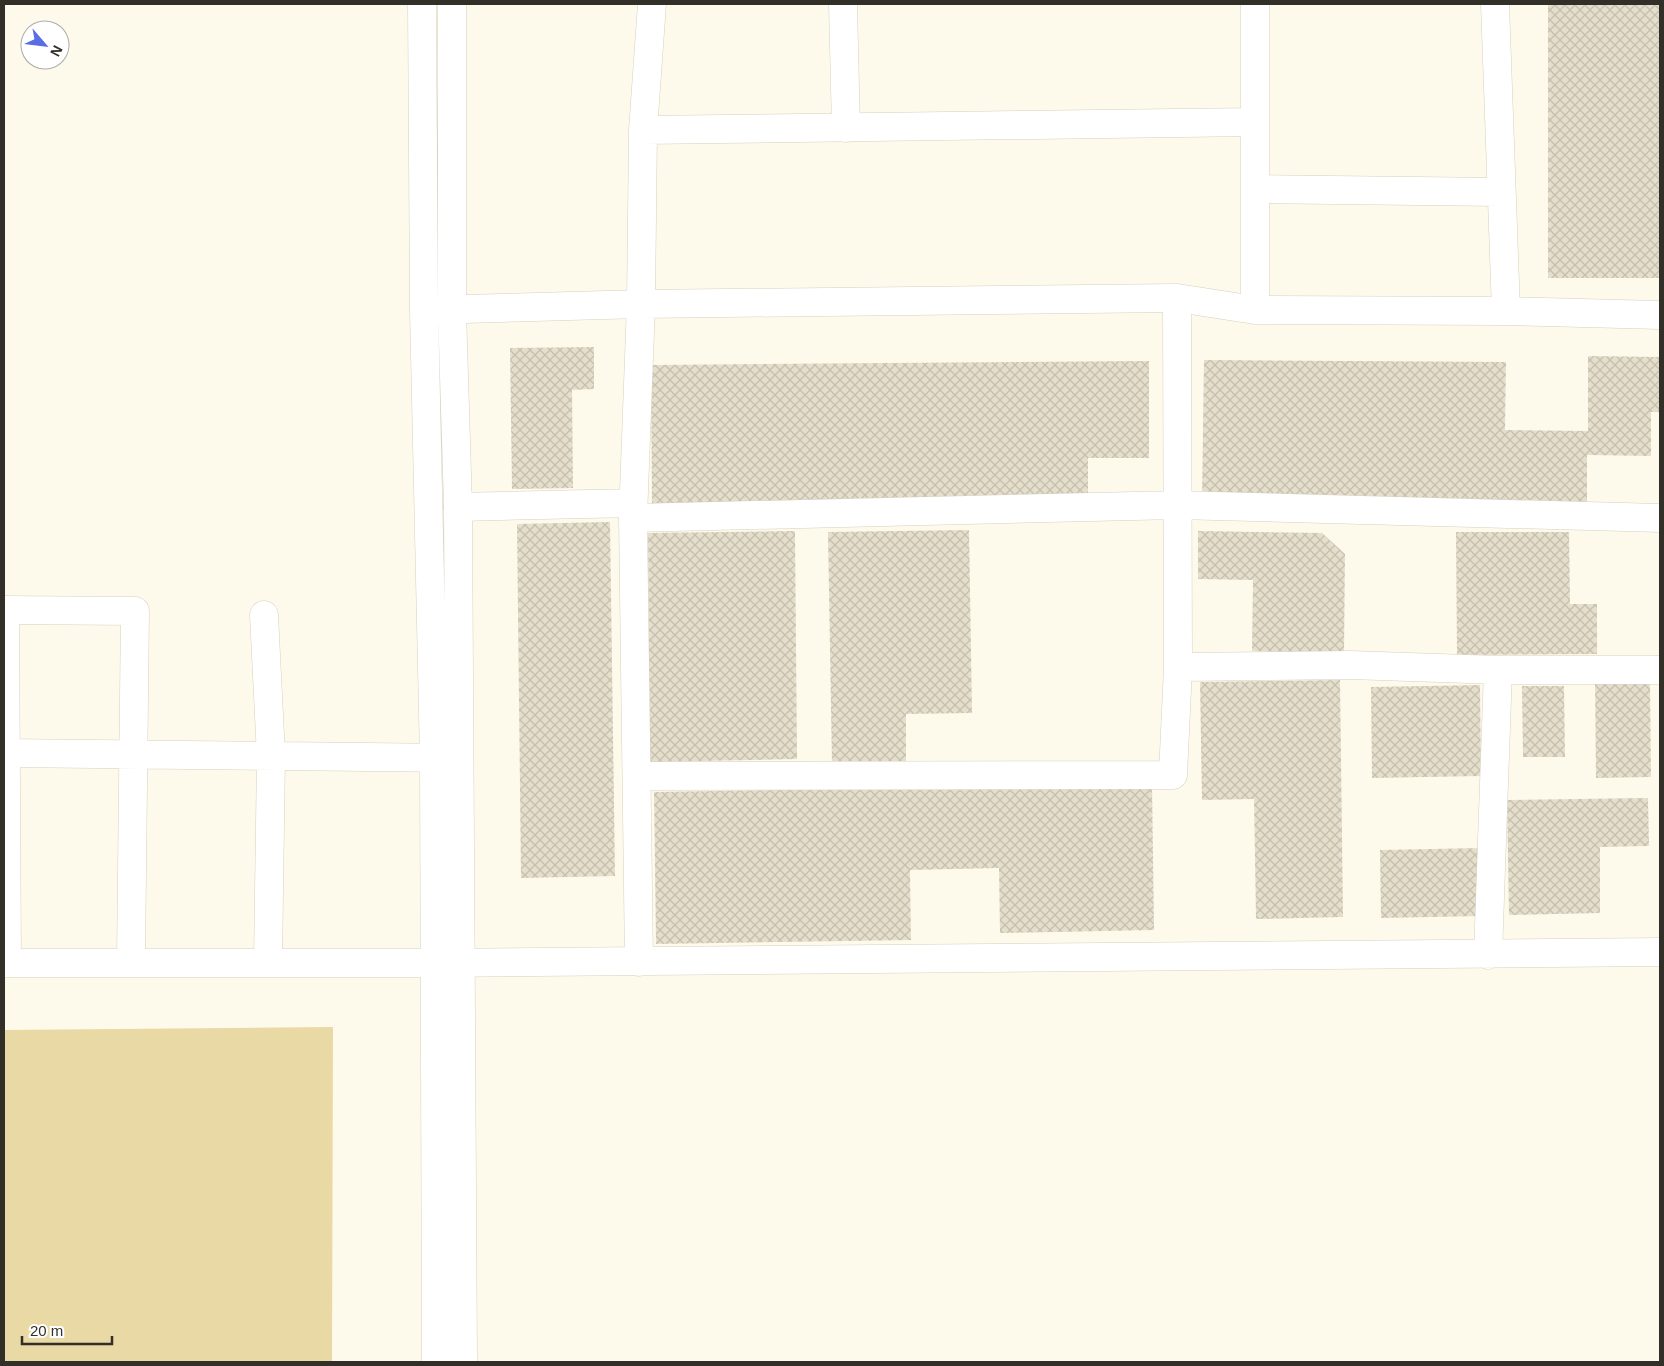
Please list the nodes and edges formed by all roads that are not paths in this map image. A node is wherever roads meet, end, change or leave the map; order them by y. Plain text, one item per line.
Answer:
1 (422, 4) edge
2 (452, 4) edge
3 (652, 4) edge
4 (843, 4) edge
5 (1255, 4) edge
6 (1495, 4) edge
7 (1255, 122) junction
8 (846, 128) junction
9 (643, 130) junction
10 (1255, 189) junction
11 (1501, 192) junction
12 (1177, 298) junction
13 (641, 304) junction
14 (424, 310) junction
15 (452, 310) junction
16 (1254, 310) junction
17 (1506, 311) junction
18 (1660, 316) edge
19 (1178, 505) junction
20 (458, 507) junction
21 (633, 511) junction
22 (1660, 518) edge
23 (4, 610) edge
24 (264, 615) dead end
25 (1178, 667) junction
26 (1498, 670) junction
27 (1660, 670) edge
28 (5, 753) edge
29 (133, 754) junction
30 (270, 756) junction
31 (446, 757) junction
32 (638, 776) junction
33 (1660, 951) edge
34 (1488, 954) junction
35 (131, 961) junction
36 (6, 962) edge
37 (268, 962) junction
38 (448, 962) junction
39 (639, 962) junction
40 (436, 1362) edge
41 (463, 1362) edge

1 - 14 street
2 - 15 street
3 - 9 street
4 - 8 street
5 - 7 street
6 - 11 street
7 - 8 street
7 - 10 street
8 - 9 street
9 - 13 street
10 - 11 street
10 - 16 street
11 - 17 street
12 - 13 street
12 - 16 street
12 - 19 street
13 - 15 street
13 - 21 street
14 - 15 street
14 - 31 street
15 - 20 street
16 - 17 street
17 - 18 street
19 - 21 street
19 - 22 street
19 - 25 street
20 - 21 street
20 - 31 street
21 - 32 street
23 - 28 street
23 - 29 street
24 - 30 street
25 - 26 street
25 - 32 street
26 - 27 street
26 - 34 street
28 - 29 street
28 - 36 street
29 - 30 street
29 - 35 street
30 - 31 street
30 - 37 street
31 - 38 street
32 - 39 street
33 - 34 street
34 - 39 street
35 - 36 street
35 - 37 street
37 - 38 street
38 - 39 street
38 - 40 street
38 - 41 street

